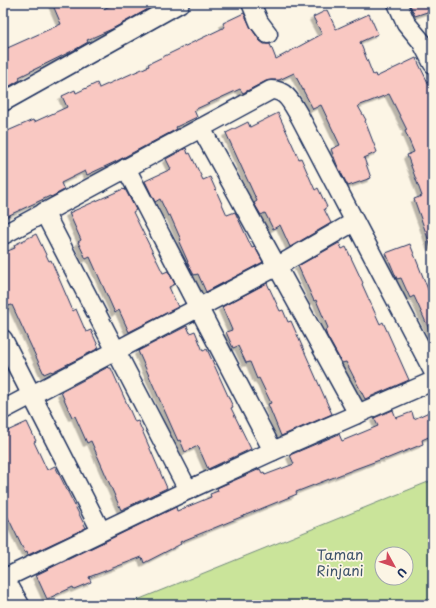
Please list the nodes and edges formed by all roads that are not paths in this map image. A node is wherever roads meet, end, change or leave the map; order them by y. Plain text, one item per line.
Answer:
1 (180, 3) edge
2 (251, 3) edge
3 (397, 3) edge
4 (268, 34) dead end
5 (427, 39) edge
6 (433, 64) edge
7 (3, 102) edge
8 (201, 128) junction
9 (126, 168) junction
10 (44, 212) junction
11 (354, 222) junction
12 (3, 235) edge
13 (276, 267) junction
14 (198, 308) junction
15 (3, 339) edge
16 (116, 351) junction
17 (433, 371) edge
18 (433, 381) edge
19 (32, 394) junction
20 (3, 410) edge
21 (358, 414) junction
22 (273, 451) junction
23 (188, 490) junction
24 (101, 531) junction
25 (4, 576) edge
26 (20, 605) edge

1 - 7 street
2 - 4 street
3 - 5 street
5 - 6 street
8 - 9 street
8 - 11 street
8 - 13 street
9 - 10 street
9 - 14 street
10 - 12 street
10 - 16 street
11 - 13 street
11 - 17 street
13 - 14 street
13 - 21 street
14 - 16 street
14 - 22 street
15 - 19 street
16 - 19 street
16 - 23 street
18 - 21 street
19 - 20 street
19 - 24 street
21 - 22 street
22 - 23 street
23 - 24 street
24 - 25 street
25 - 26 street

